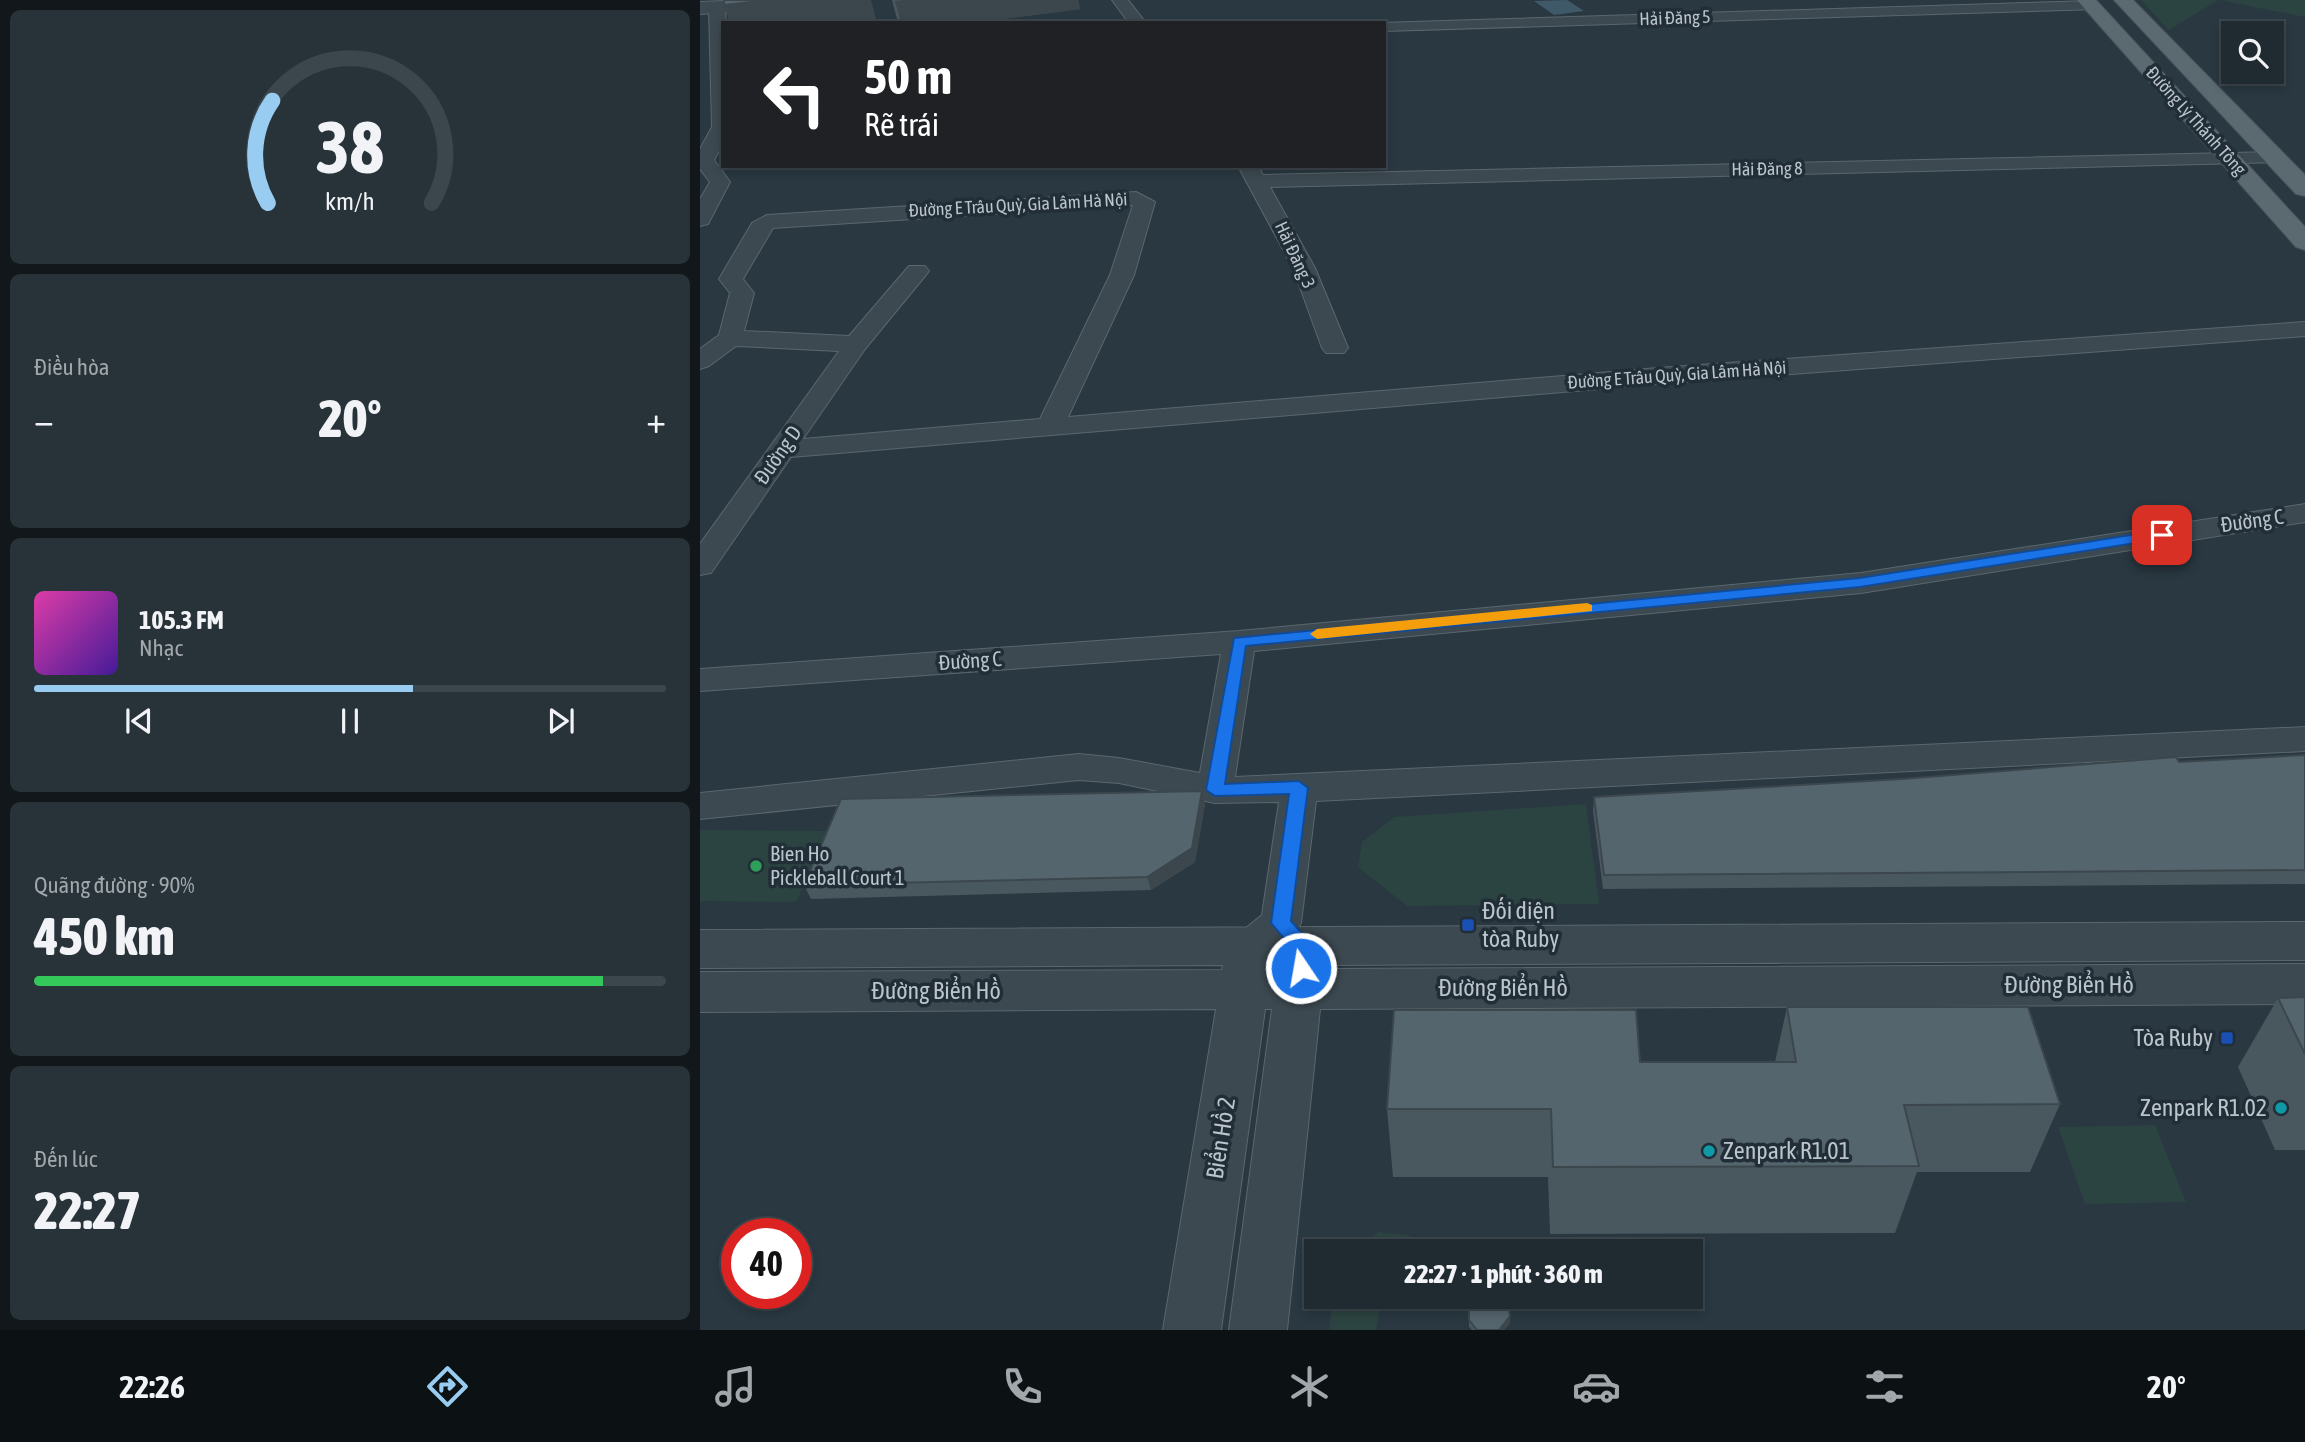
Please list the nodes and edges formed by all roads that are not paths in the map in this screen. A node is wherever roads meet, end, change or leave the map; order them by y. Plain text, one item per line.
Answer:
1 (1119, 0) edge
2 (2123, 0) edge
3 (717, 3) edge
4 (2089, 3) edge
5 (1136, 21) edge
6 (1386, 26) edge
7 (714, 89) edge
8 (721, 122) edge
9 (721, 129) edge
10 (2275, 158) junction
11 (2230, 159) junction
12 (1253, 174) edge
13 (2305, 189) edge
14 (700, 219) edge
15 (2305, 242) edge
16 (917, 271) dead end
17 (2305, 330) edge
18 (730, 338) junction
19 (856, 344) junction
20 (1335, 348) dead end
21 (700, 361) edge
22 (1050, 426) junction
23 (782, 449) junction
24 (2305, 513) edge
25 (700, 566) edge
26 (1239, 642) junction
27 (700, 680) edge
28 (2305, 739) edge
29 (1299, 788) junction
30 (1215, 790) junction
31 (700, 806) edge
32 (2305, 941) edge
33 (700, 949) edge
34 (1275, 959) junction
35 (2305, 984) edge
36 (700, 992) edge
37 (1192, 1330) edge
38 (1258, 1330) edge

1 - 5 street
2 - 10 main road, Đường Lý Thánh Tông
3 - 7 street
4 - 6 street, Hải Đăng 5
4 - 11 main road, Đường Lý Thánh Tông
7 - 8 street
9 - 14 street
10 - 11 street, Hải Đăng 8
10 - 13 main road, Đường Lý Thánh Tông
11 - 12 street, Hải Đăng 8
11 - 15 main road, Đường Lý Thánh Tông
12 - 20 street, Hải Đăng 3
16 - 19 street, Đường D
17 - 22 street, Đường E Trâu Quỳ, Gia Lâm Hà Nội
18 - 19 street
18 - 21 street
18 - 22 street, Đường E Trâu Quỳ, Gia Lâm Hà Nội
19 - 23 street, Đường D
22 - 23 street, Đường E Trâu Quỳ, Gia Lâm Hà Nội
23 - 25 street, Đường D
24 - 26 street, Đường C
26 - 27 street, Đường C
26 - 30 street
28 - 29 street
29 - 30 street
29 - 34 street
30 - 31 street
32 - 34 street, Đường Biển Hồ
33 - 34 street, Đường Biển Hồ
34 - 35 street, Đường Biển Hồ
34 - 36 street, Đường Biển Hồ
34 - 37 street, Biển Hồ 2
34 - 38 street

